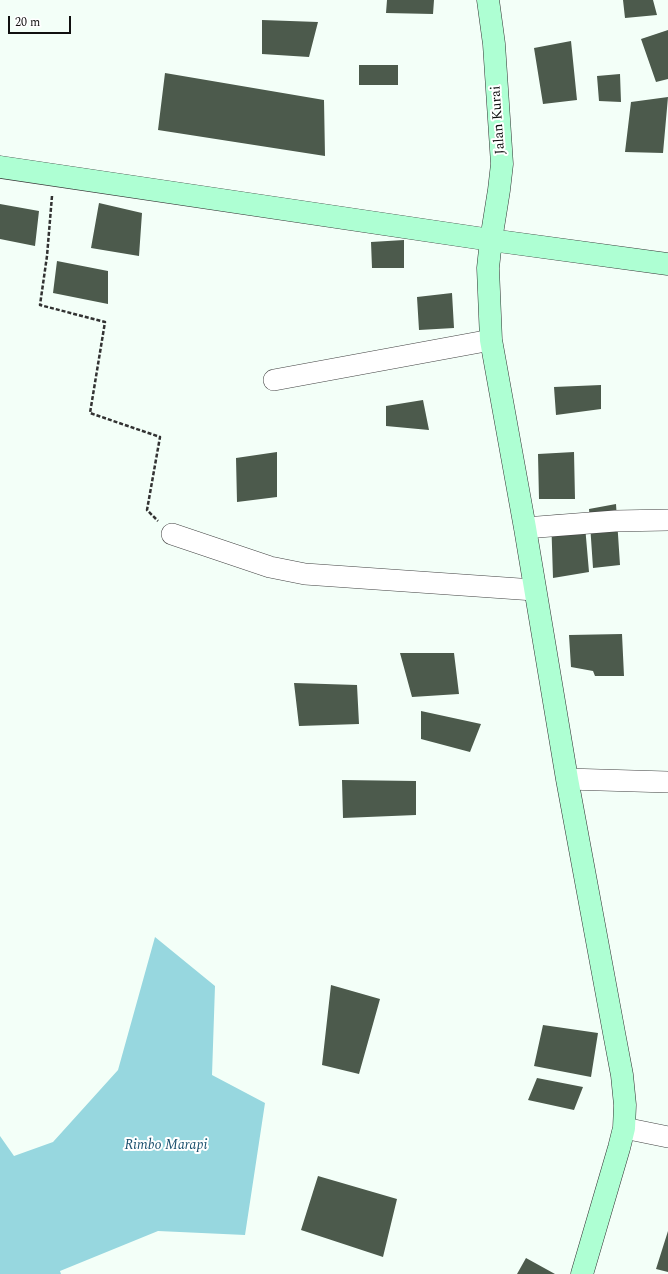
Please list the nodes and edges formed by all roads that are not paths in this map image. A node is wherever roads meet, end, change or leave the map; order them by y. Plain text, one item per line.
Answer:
1 (488, 0) edge
2 (0, 167) edge
3 (491, 240) junction
4 (668, 264) edge
5 (491, 340) junction
6 (274, 380) dead end
7 (668, 520) edge
8 (525, 528) junction
9 (172, 534) road end
10 (534, 590) junction
11 (567, 779) junction
12 (668, 782) edge
13 (624, 1128) junction
14 (668, 1136) edge
15 (582, 1274) edge

1 - 3 street, Jalan Kurai
2 - 3 street
3 - 4 street
3 - 5 street, Jalan Kurai
5 - 6 street
5 - 8 street, Jalan Kurai
7 - 8 street
8 - 10 street, Jalan Kurai
9 - 10 street
10 - 11 street, Jalan Kurai
11 - 12 street
11 - 13 street, Jalan Kurai
13 - 14 street
13 - 15 street, Jalan Kurai

